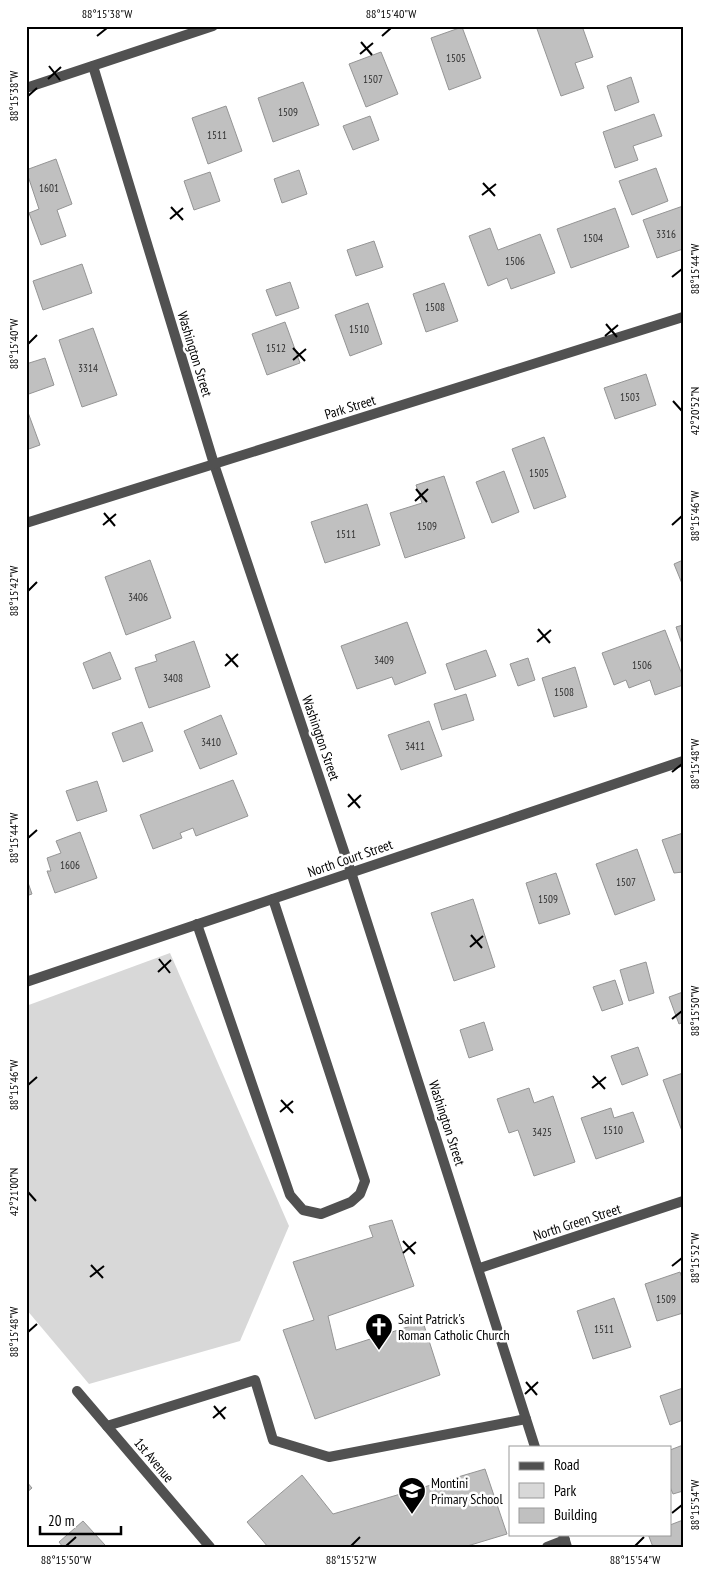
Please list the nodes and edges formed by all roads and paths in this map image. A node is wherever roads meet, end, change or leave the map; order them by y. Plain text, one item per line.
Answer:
1 (213, 26) edge
2 (93, 66) junction
3 (26, 88) edge
4 (683, 317) edge
5 (214, 464) junction
6 (26, 523) edge
7 (683, 761) edge
8 (351, 872) junction
9 (273, 899) junction
10 (197, 924) junction
11 (26, 982) edge
12 (683, 1201) edge
13 (480, 1268) junction
14 (77, 1391) dead end
15 (526, 1419) junction
16 (107, 1426) junction
17 (535, 1446) edge
18 (565, 1540) edge
19 (210, 1547) edge
20 (546, 1547) edge

1 - 2 street
2 - 3 street
2 - 5 street, Washington Street
4 - 5 street, Park Street
5 - 6 street, Park Street
5 - 8 street, Washington Street
7 - 8 street, North Court Street
8 - 9 street, North Court Street
8 - 13 street, Washington Street
9 - 10 street, North Court Street
9 - 10 street
10 - 11 street, North Court Street
12 - 13 street, North Green Street
13 - 15 street, Washington Street
14 - 16 street, 1st Avenue
15 - 16 street
15 - 17 street, Washington Street
16 - 19 street, 1st Avenue
18 - 20 street

